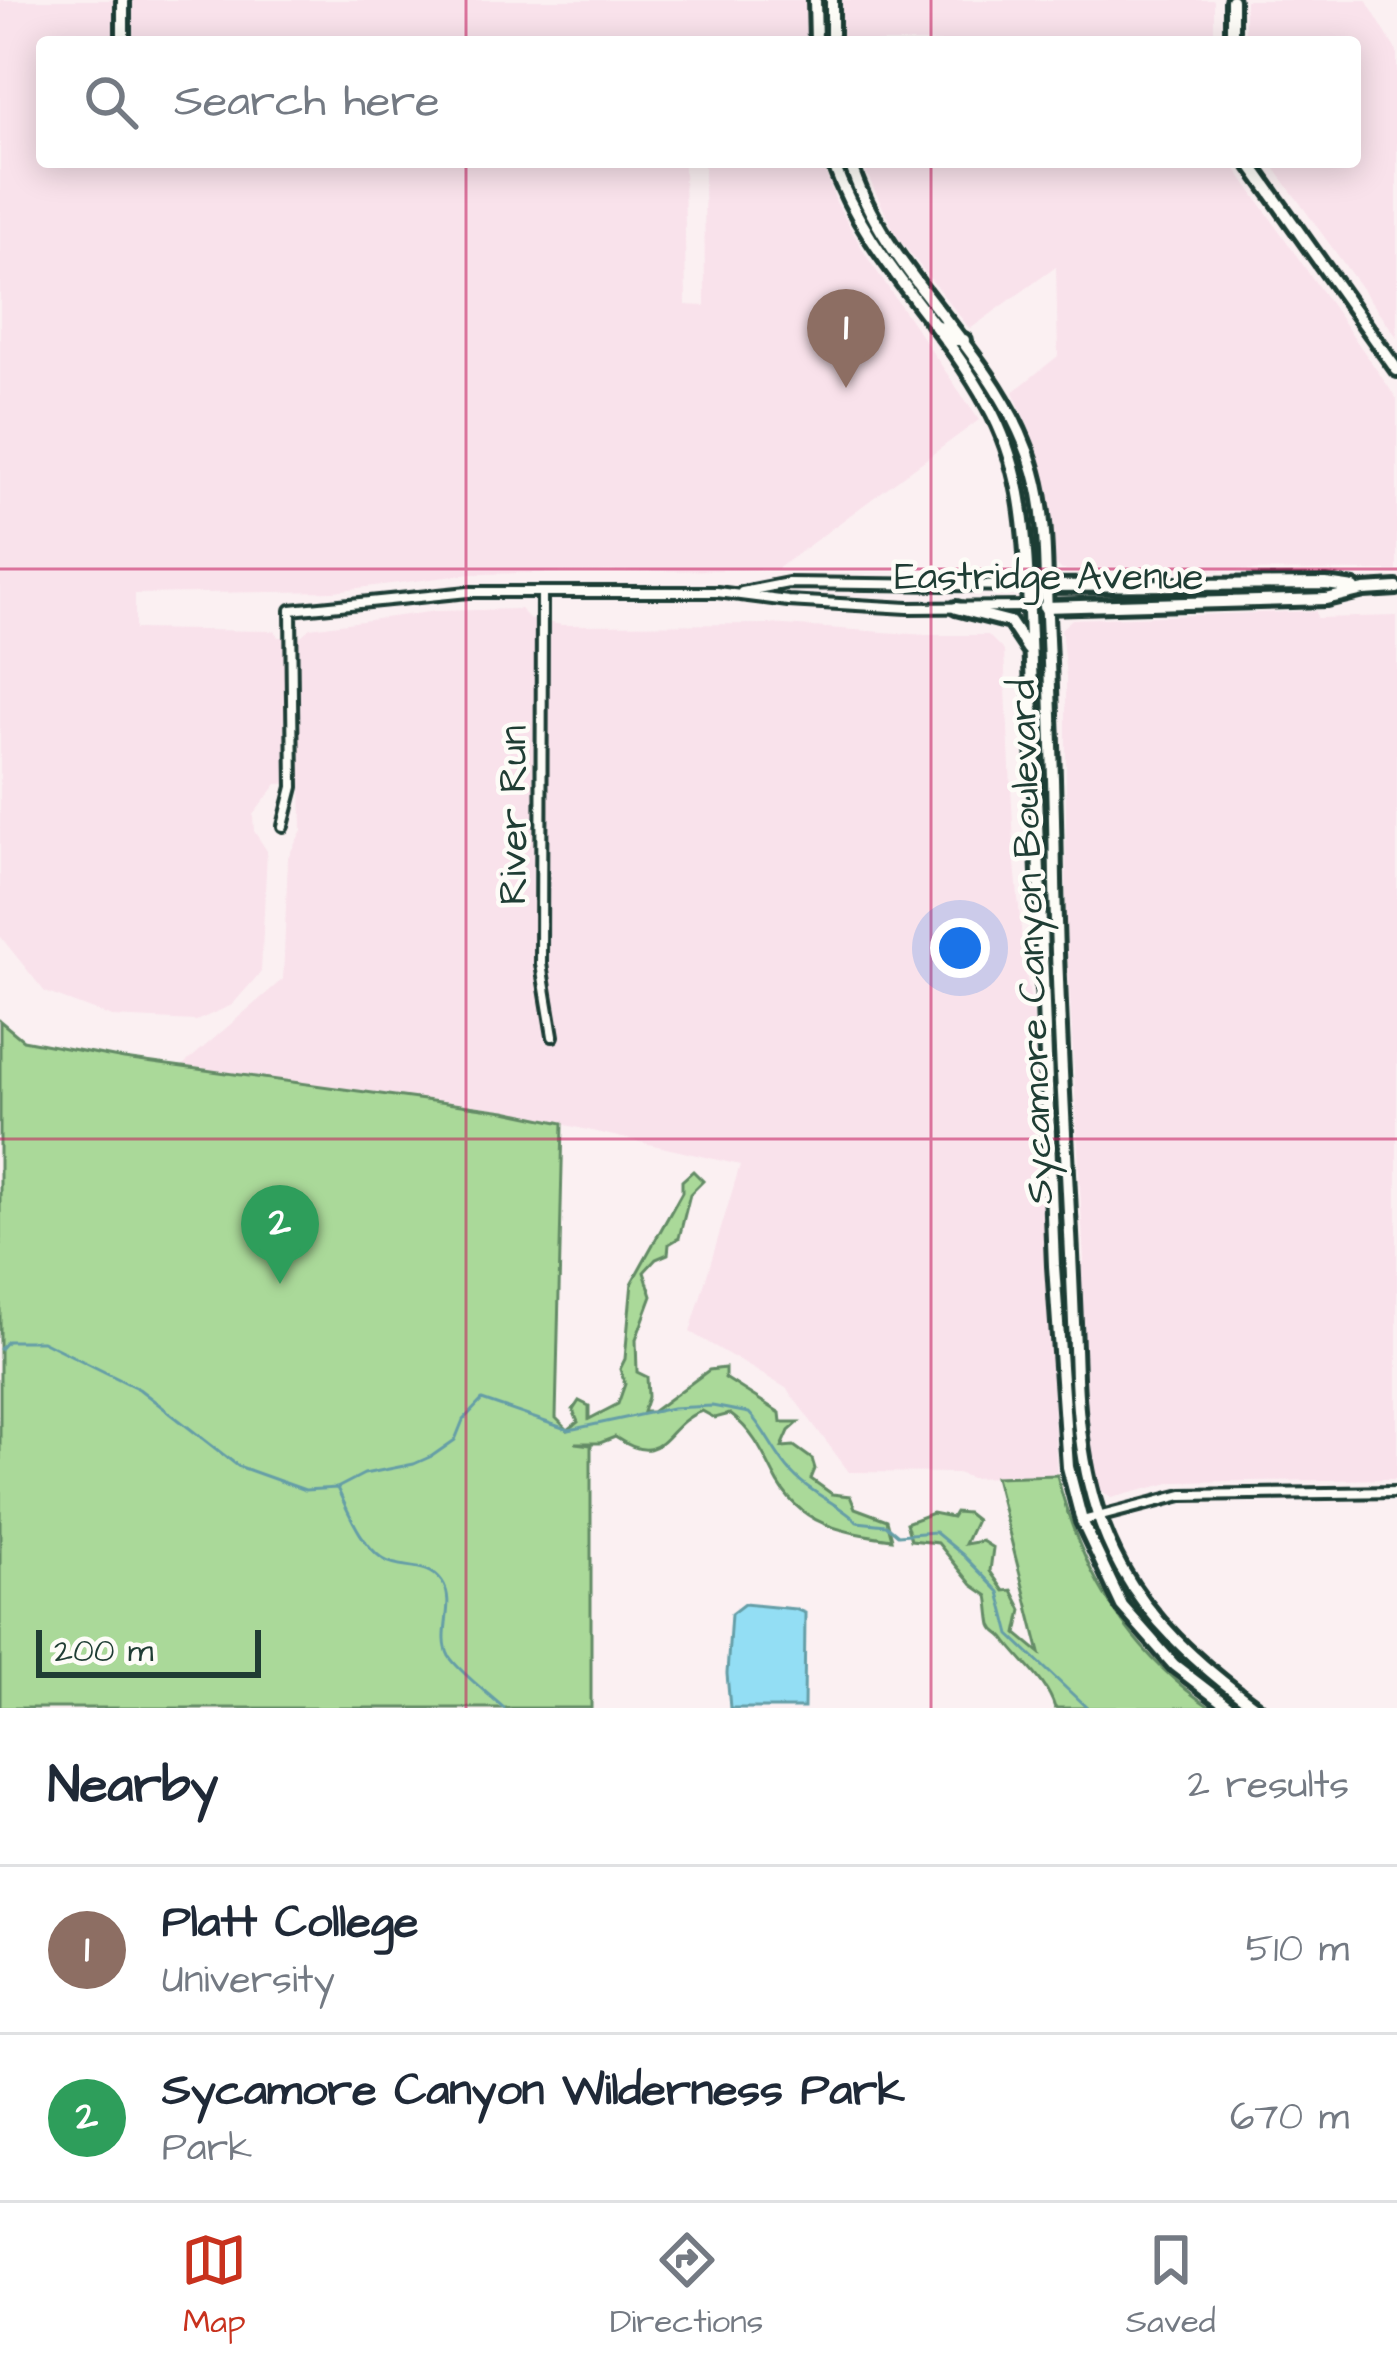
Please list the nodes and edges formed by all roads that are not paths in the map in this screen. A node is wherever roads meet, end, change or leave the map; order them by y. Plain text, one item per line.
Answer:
1 (123, 0) edge
2 (815, 0) edge
3 (832, 0) edge
4 (1232, 0) edge
5 (123, 36) edge
6 (816, 36) edge
7 (832, 36) edge
8 (1232, 36) edge
9 (836, 168) edge
10 (852, 168) edge
11 (1253, 168) edge
12 (930, 323) junction
13 (964, 340) junction
14 (1397, 370) edge
15 (1028, 586) junction
16 (1046, 586) junction
17 (1397, 588) edge
18 (1364, 590) junction
19 (542, 593) junction
20 (735, 593) junction
21 (1028, 607) junction
22 (1047, 607) junction
23 (956, 608) junction
24 (1030, 652) junction
25 (283, 826) dead end
26 (553, 1036) dead end
27 (1397, 1492) edge
28 (1098, 1516) junction
29 (1082, 1521) junction
30 (1230, 1708) edge
31 (1257, 1708) edge

1 - 5 main road
2 - 6 main road
3 - 7 main road
4 - 8 main road
9 - 12 main road, Sycamore Canyon Boulevard
10 - 13 main road, Sycamore Canyon Boulevard
11 - 14 main road
12 - 13 main road
12 - 15 main road, Sycamore Canyon Boulevard
13 - 16 main road, Sycamore Canyon Boulevard
15 - 16 main road, Eastridge Avenue
15 - 20 street, Eastridge Avenue
15 - 21 main road, Sycamore Canyon Boulevard
16 - 18 main road, Eastridge Avenue
16 - 22 main road, Sycamore Canyon Boulevard
17 - 18 main road, Eastridge Avenue
18 - 22 main road, Eastridge Avenue
19 - 20 street, Eastridge Avenue
19 - 25 street, Eastridge Avenue
19 - 26 street, River Run
20 - 23 street, Eastridge Avenue
21 - 22 main road, Eastridge Avenue
21 - 23 street, Eastridge Avenue
21 - 24 main road, Sycamore Canyon Boulevard
22 - 28 main road, Sycamore Canyon Boulevard
23 - 24 main road
24 - 29 main road, Sycamore Canyon Boulevard
27 - 28 street
28 - 29 street
28 - 31 main road, Sycamore Canyon Boulevard
29 - 30 main road, Sycamore Canyon Boulevard

